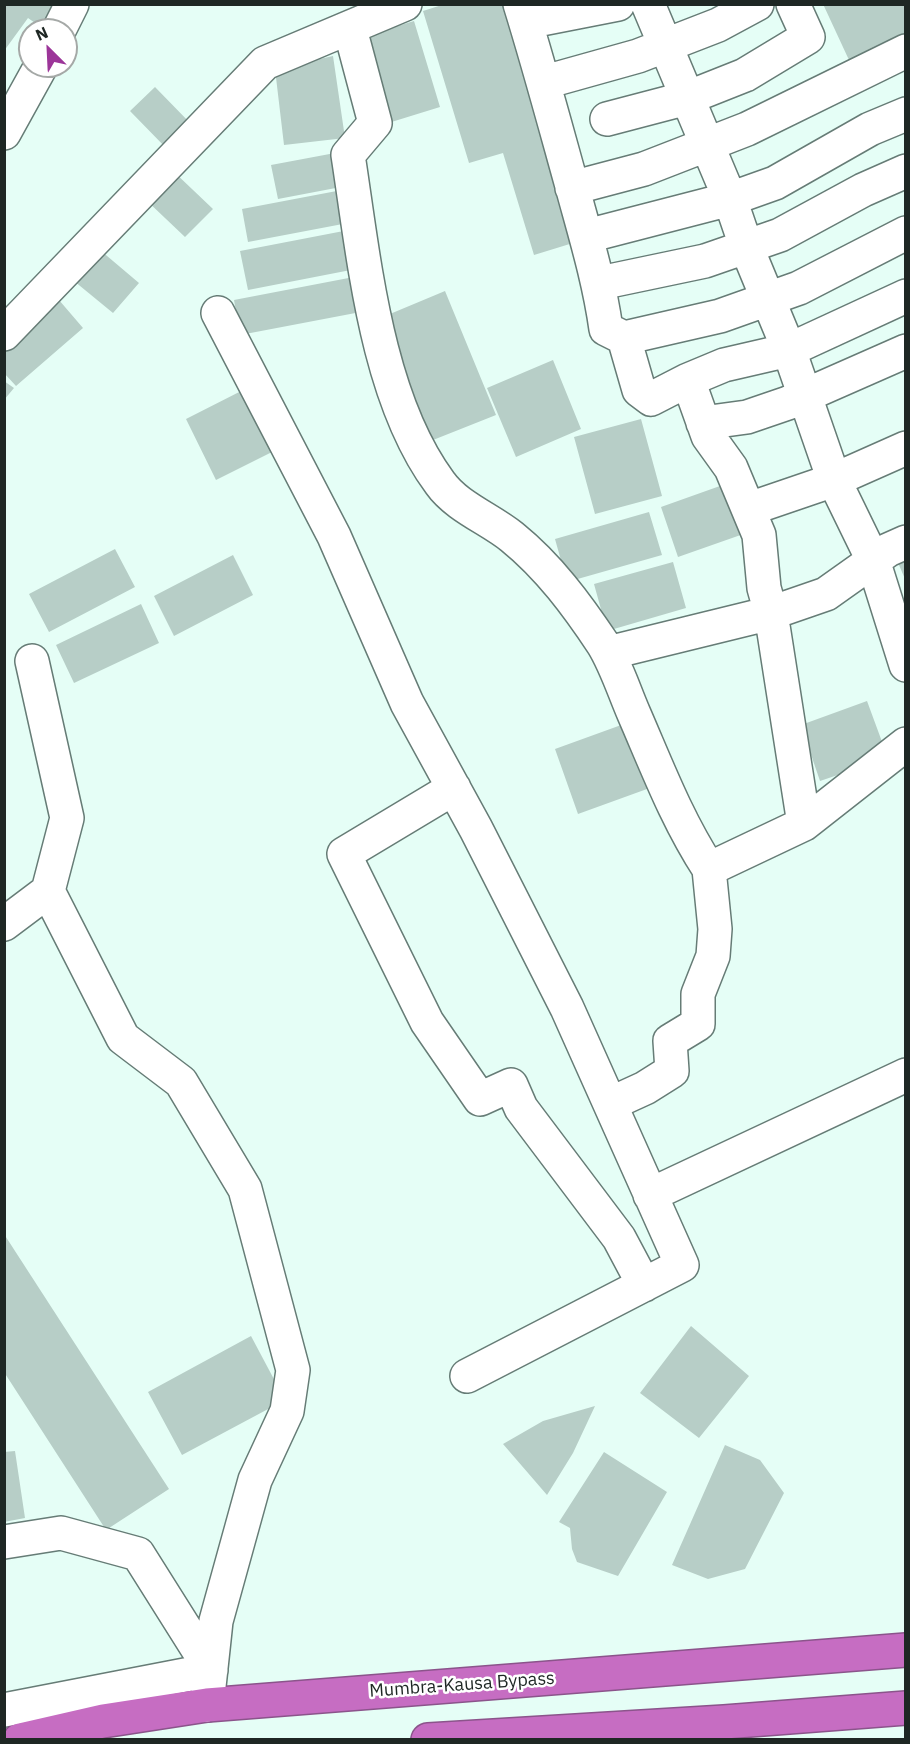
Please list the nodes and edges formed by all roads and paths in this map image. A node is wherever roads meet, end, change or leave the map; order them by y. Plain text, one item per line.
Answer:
1 (72, 4) edge
2 (405, 4) edge
3 (618, 4) edge
4 (648, 4) edge
5 (757, 4) edge
6 (793, 4) edge
7 (523, 13) edge
8 (65, 18) edge
9 (350, 29) junction
10 (665, 46) junction
11 (906, 51) edge
12 (34, 78) edge
13 (545, 82) junction
14 (687, 98) junction
15 (906, 114) edge
16 (607, 119) dead end
17 (4, 133) edge
18 (706, 144) junction
19 (906, 171) edge
20 (572, 188) junction
21 (730, 199) junction
22 (906, 233) edge
23 (587, 237) junction
24 (746, 246) junction
25 (600, 283) junction
26 (906, 296) edge
27 (767, 299) junction
28 (218, 313) dead end
29 (4, 334) edge
30 (624, 338) junction
31 (789, 350) junction
32 (906, 351) edge
33 (688, 380) junction
34 (806, 397) junction
35 (703, 423) junction
36 (906, 448) edge
37 (834, 480) junction
38 (749, 509) junction
39 (906, 542) edge
40 (873, 560) junction
41 (771, 613) junction
42 (608, 653) junction
43 (32, 661) dead end
44 (906, 665) edge
45 (906, 744) edge
46 (454, 788) junction
47 (804, 824) junction
48 (709, 869) junction
49 (48, 891) junction
50 (4, 924) edge
51 (906, 1075) edge
52 (610, 1104) junction
53 (651, 1195) junction
54 (644, 1285) junction
55 (467, 1376) dead end
56 (4, 1542) edge
57 (906, 1650) edge
58 (211, 1670) junction
59 (207, 1705) junction
60 (906, 1708) edge
61 (4, 1710) edge
62 (20, 1740) edge
63 (428, 1740) edge

1 - 8 street
2 - 9 street
3 - 7 street
4 - 10 street
5 - 10 street
6 - 14 street
7 - 13 street
9 - 29 street
9 - 42 street
10 - 13 street
10 - 14 street
11 - 18 street
12 - 17 street
13 - 20 street
14 - 16 street
14 - 18 street
15 - 21 street
18 - 20 street
18 - 21 street
19 - 24 street
20 - 23 street
21 - 23 street
21 - 24 street
22 - 27 street
23 - 25 street
24 - 25 street
24 - 27 street
25 - 30 street
26 - 31 street
27 - 30 street
27 - 31 street
28 - 46 street
30 - 33 street
31 - 33 street
31 - 34 street
32 - 34 street
33 - 35 street
34 - 35 street
34 - 37 street
35 - 38 street
36 - 37 street
37 - 38 street
37 - 40 street
38 - 41 street
39 - 40 street
40 - 41 street
40 - 44 street
41 - 42 street
41 - 47 street
42 - 48 street
43 - 49 street
45 - 47 street
46 - 52 street
46 - 54 street
47 - 48 street
48 - 52 street
49 - 50 street
49 - 58 street
51 - 53 street
52 - 53 street
53 - 54 street
54 - 55 street
56 - 58 street
57 - 59 highway, Mumbra-Kausa Bypass
58 - 59 street
58 - 61 street
59 - 62 highway, Mumbra-Kausa Bypass
60 - 63 highway

